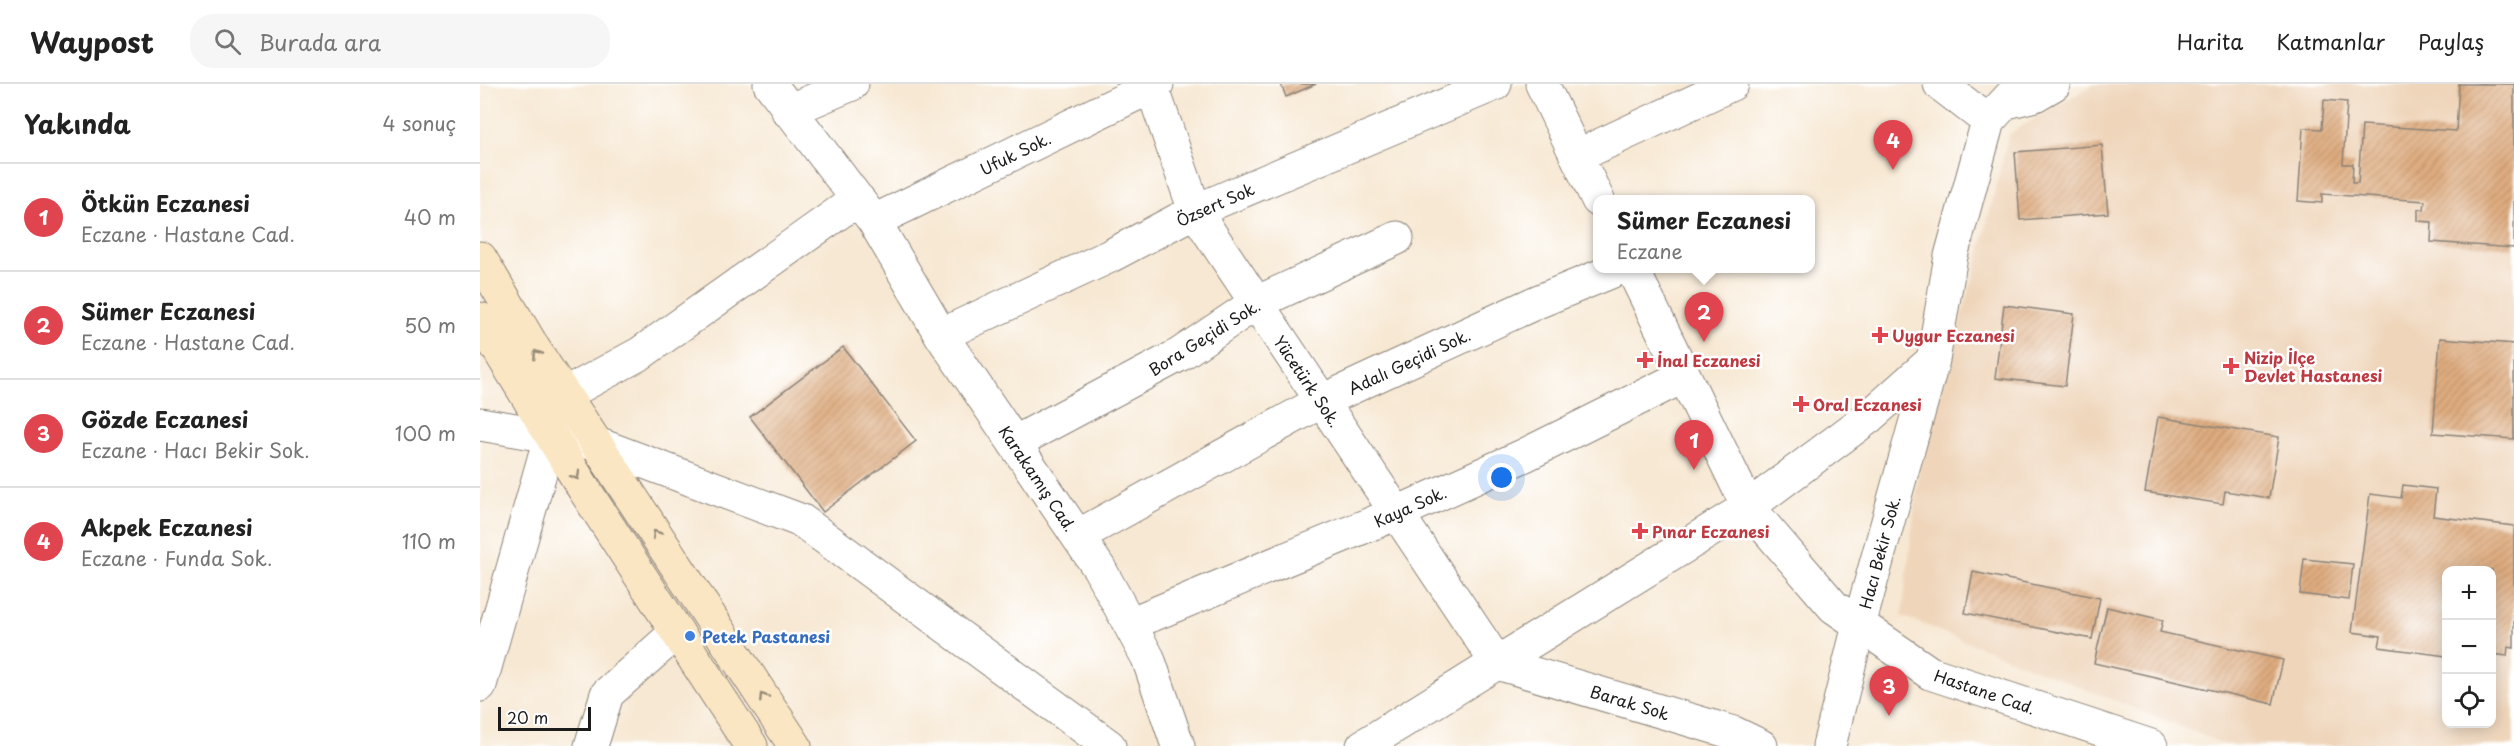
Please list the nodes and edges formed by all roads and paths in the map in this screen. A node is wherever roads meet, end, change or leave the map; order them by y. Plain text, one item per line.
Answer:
1 (770, 84) edge
2 (852, 84) edge
3 (1495, 84) edge
4 (1542, 84) edge
5 (1732, 84) edge
6 (1940, 84) edge
7 (2054, 84) edge
8 (1153, 85) edge
9 (2006, 102) edge
10 (788, 111) junction
11 (1577, 156) junction
12 (1596, 195) edge
13 (866, 210) junction
14 (1195, 211) junction
15 (1397, 238) dead end
16 (480, 258) edge
17 (1608, 273) edge
18 (1634, 273) edge
19 (1256, 303) junction
20 (480, 319) edge
21 (941, 335) junction
22 (1933, 360) junction
23 (1684, 375) junction
24 (564, 395) junction
25 (1322, 401) junction
26 (480, 424) edge
27 (551, 434) junction
28 (1014, 443) junction
29 (597, 444) junction
30 (1748, 507) junction
31 (1397, 513) junction
32 (1078, 536) junction
33 (1130, 624) junction
34 (1859, 625) junction
35 (677, 632) junction
36 (1497, 663) junction
37 (480, 685) edge
38 (2075, 734) edge
39 (591, 746) edge
40 (751, 746) edge
41 (795, 746) edge
42 (1110, 746) edge
43 (1178, 746) edge
44 (1363, 746) edge
45 (1761, 746) edge
46 (1829, 746) edge
47 (2151, 746) edge

1 - 10 street, Karakamış Cad.
2 - 10 street
3 - 14 street, Özsert Sok
4 - 11 street
5 - 11 street
6 - 9 street
7 - 9 street
8 - 13 street, Ufuk Sok.
8 - 14 street, Yücetürk Sok.
9 - 22 street, Hacı Bekir Sok.
10 - 13 street, Karakamış Cad.
11 - 12 street
13 - 21 street, Karakamış Cad.
13 - 24 street, Ufuk Sok.
14 - 19 street, Yücetürk Sok.
14 - 21 street, Özsert Sok
15 - 19 street, Bora Geçidi Sok.
24 -> 16 main road
17 - 25 street, Adalı Geçidi Sok.
18 - 23 street, Hastane Cad.
19 - 25 street, Yücetürk Sok.
19 - 28 street, Bora Geçidi Sok.
20 - 27 main road
21 - 28 street, Karakamış Cad.
22 - 30 street
22 - 34 street, Hacı Bekir Sok.
23 - 30 street, Hastane Cad.
23 - 31 street, Kaya Sok.
24 - 29 main road
25 - 31 street, Yücetürk Sok.
25 - 32 street, Adalı Geçidi Sok.
26 - 27 street
27 - 29 street
27 -> 35 main road
27 - 37 street
28 - 32 street, Karakamış Cad.
41 -> 29 main road
29 - 42 street
30 - 34 street, Hastane Cad.
30 - 36 street
31 - 33 street, Kaya Sok.
31 - 36 street, Yücetürk Sok.
32 - 33 street, Karakamış Cad.
33 - 43 street, Karakamış Cad.
34 - 38 street, Hastane Cad.
34 - 46 street, Hacı Bekir Sok.
35 - 39 street
35 - 40 main road
36 - 44 street
36 - 45 street, Barak Sok
38 - 47 street, Hastane Cad.

